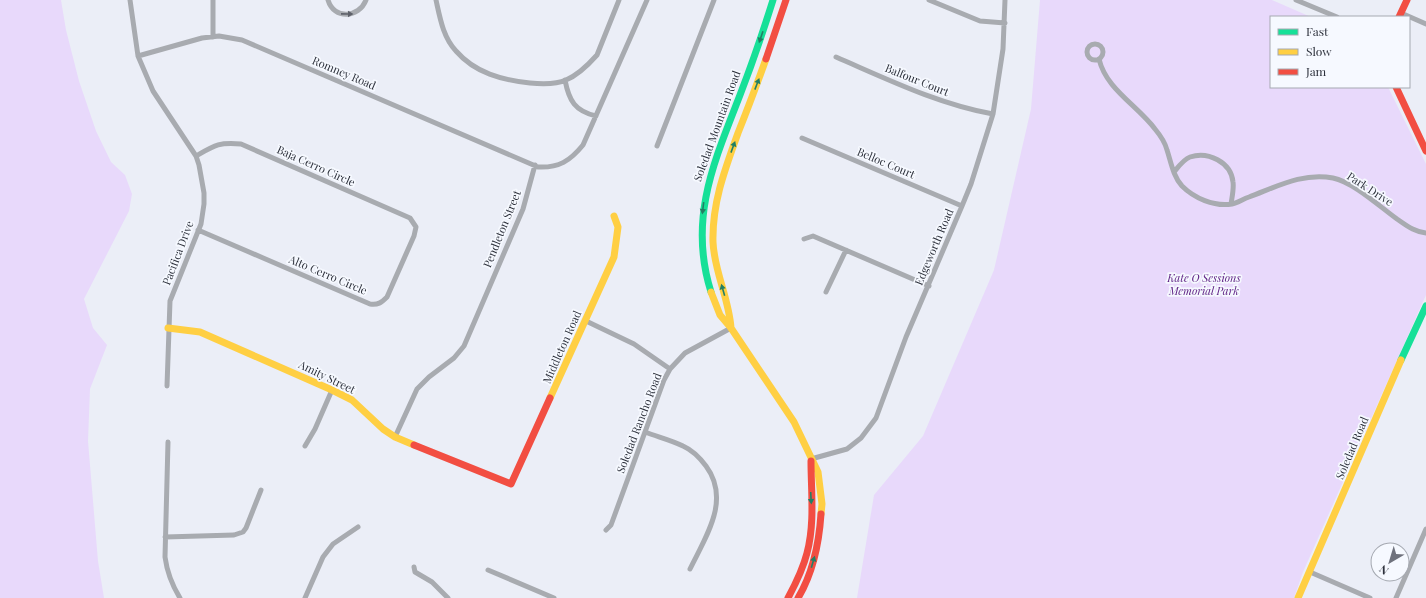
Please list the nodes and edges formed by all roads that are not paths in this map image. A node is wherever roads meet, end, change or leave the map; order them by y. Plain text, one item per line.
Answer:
1 (130, 0) edge
2 (213, 0) edge
3 (328, 0) edge
4 (366, 0) edge
5 (436, 0) edge
6 (620, 0) edge
7 (647, 0) edge
8 (714, 0) edge
9 (773, 0) edge
10 (786, 0) edge
11 (929, 0) edge
12 (1005, 0) edge
13 (1296, 0) edge
14 (1407, 0) edge
15 (1400, 15) edge
16 (1335, 16) edge
17 (1410, 18) edge
18 (1005, 23) junction
19 (1426, 24) edge
20 (213, 37) junction
21 (138, 56) junction
22 (836, 57) dead end
23 (1099, 59) dead end
24 (565, 80) junction
25 (1396, 88) edge
26 (993, 114) junction
27 (596, 116) junction
28 (802, 138) dead end
29 (657, 146) dead end
30 (1426, 150) edge
31 (196, 156) junction
32 (535, 165) junction
33 (1174, 172) junction
34 (1231, 204) junction
35 (962, 206) junction
36 (614, 216) dead end
37 (198, 230) junction
38 (1426, 233) edge
39 (414, 236) joint
40 (804, 239) dead end
41 (846, 250) junction
42 (929, 286) junction
43 (826, 292) dead end
44 (1426, 306) edge
45 (586, 320) junction
46 (168, 328) junction
47 (732, 328) junction
48 (670, 369) junction
49 (167, 386) dead end
50 (332, 390) junction
51 (645, 432) junction
52 (395, 437) junction
53 (168, 442) dead end
54 (305, 446) dead end
55 (811, 459) junction
56 (511, 484) joint
57 (261, 490) dead end
58 (358, 527) dead end
59 (1426, 529) edge
60 (606, 530) dead end
61 (165, 537) junction
62 (414, 567) dead end
63 (690, 569) dead end
64 (488, 570) dead end
65 (1310, 572) junction
66 (180, 598) edge
67 (305, 598) edge
68 (448, 598) edge
69 (554, 598) edge
70 (788, 598) edge
71 (798, 598) edge
72 (1298, 598) edge
73 (1370, 598) edge
74 (1396, 598) edge

1 - 21 street, Pacifica Drive
2 - 20 street
3 -> 4 street
5 - 24 street
6 - 24 street
7 - 27 street
8 - 29 street
9 -> 47 main road, Soledad Mountain Road
47 -> 10 main road, Soledad Mountain Road
11 - 18 street
12 - 18 street, Edgeworth Road
13 - 16 street
14 - 15 main road
17 - 19 street
18 - 26 street, Edgeworth Road
20 - 21 street, Romney Road
20 - 32 street, Romney Road
21 - 31 street, Pacifica Drive
22 - 26 street, Balfour Court
23 - 33 street, Park Drive
24 - 27 street
25 - 30 main road
26 - 35 street, Edgeworth Road
27 - 32 street
28 - 35 street, Belloc Court
31 - 37 street, Pacifica Drive
31 - 39 street, Baja Cerro Circle
32 - 52 street, Pendleton Street
33 - 34 street, Park Drive
33 - 34 street
34 - 38 street, Park Drive
35 - 42 street, Edgeworth Road
36 - 45 main road, Middleton Road
37 - 39 street, Alto Cerro Circle
37 - 46 street, Pacifica Drive
40 - 41 street
41 - 42 street
41 - 43 street
42 - 55 street, Edgeworth Road
44 - 65 main road, Soledad Road
45 - 48 street
45 - 56 main road, Middleton Road
46 - 49 street, Pacifica Drive
46 - 50 main road, Amity Street
47 - 48 street, Soledad Rancho Road
47 - 55 main road, Soledad Mountain Road
48 - 51 street, Soledad Rancho Road
50 - 52 main road, Amity Street
50 - 54 street
51 - 60 street, Soledad Rancho Road
51 - 63 street
52 - 56 main road, Amity Street
53 - 61 street
55 -> 70 main road
71 -> 55 main road, Soledad Mountain Road
57 - 61 street
58 - 67 street
59 - 74 street
61 - 66 street
62 - 68 street
64 - 69 street
65 - 72 main road, Soledad Road
65 - 73 street

